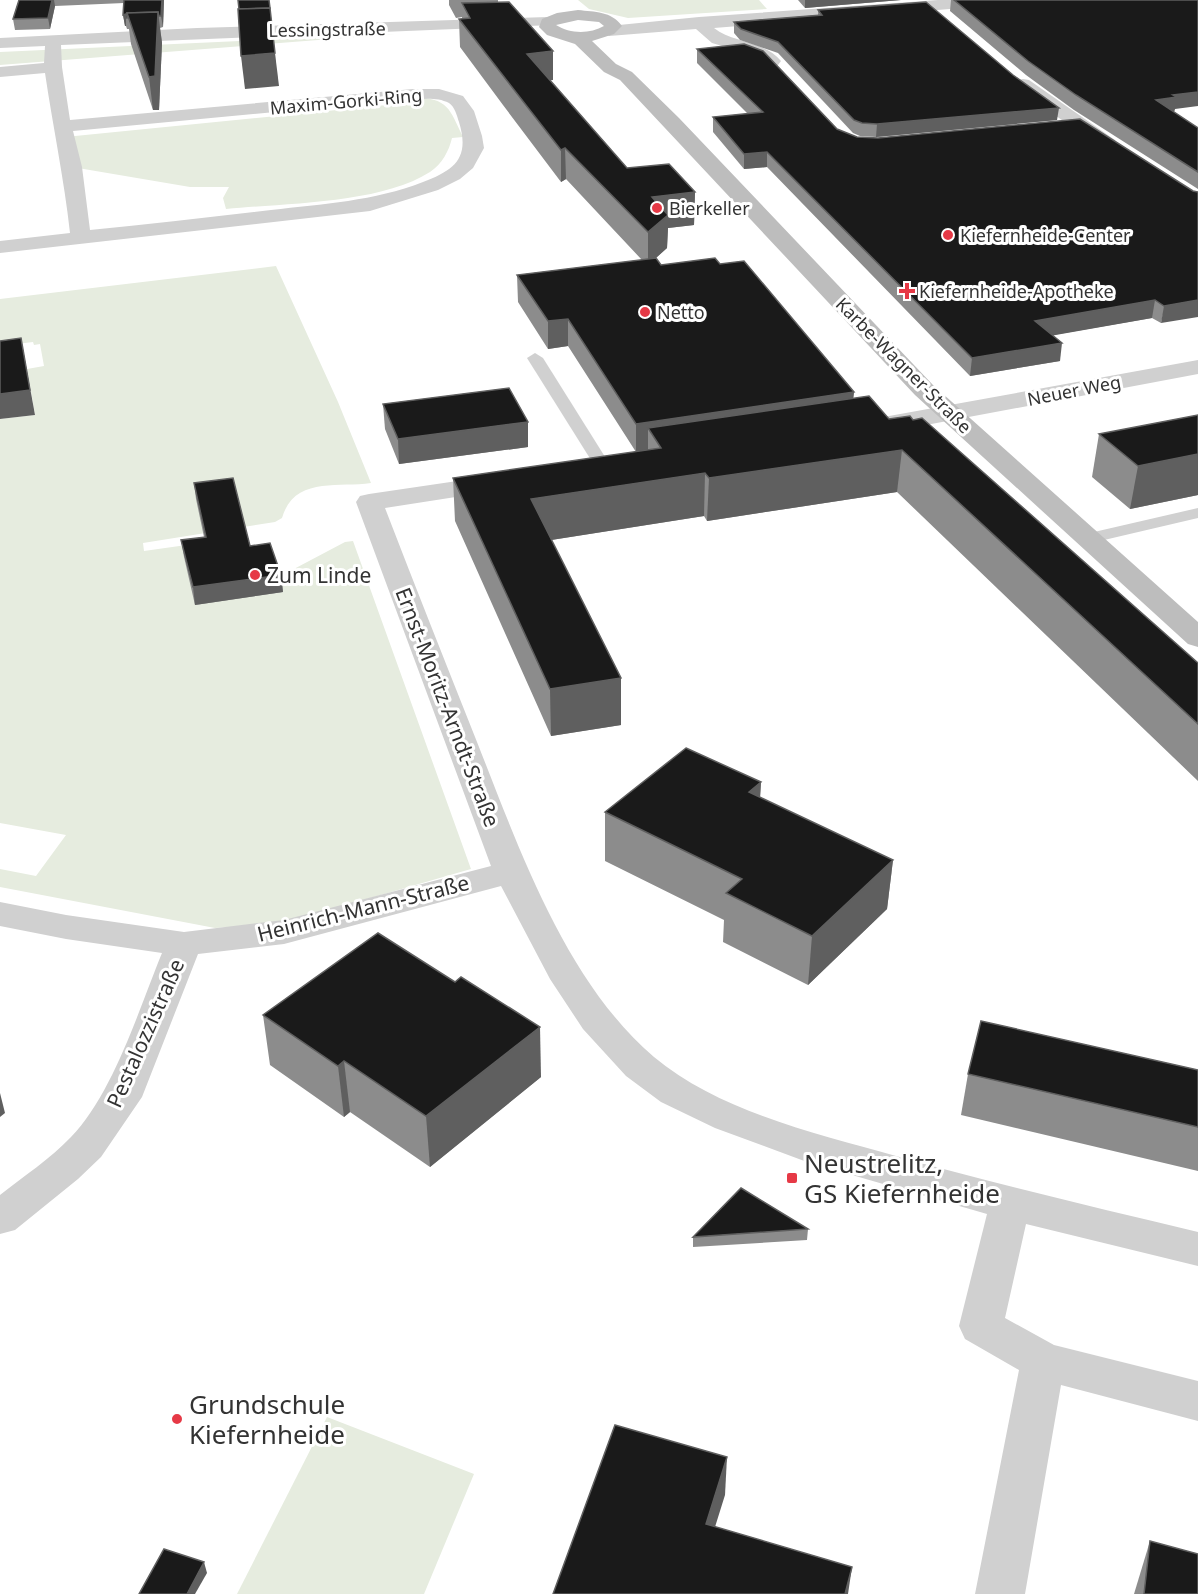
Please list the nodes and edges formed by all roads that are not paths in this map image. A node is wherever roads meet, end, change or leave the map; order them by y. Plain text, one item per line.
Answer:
1 (999, 0) edge
2 (929, 5) junction
3 (553, 16) edge
4 (692, 22) junction
5 (951, 23) edge
6 (607, 29) junction
7 (572, 36) junction
8 (53, 41) junction
9 (0, 44) edge
10 (53, 67) junction
11 (0, 72) edge
12 (1010, 74) edge
13 (785, 75) edge
14 (626, 76) junction
15 (62, 126) junction
16 (1080, 126) junction
17 (1048, 130) edge
18 (1119, 151) edge
19 (92, 236) junction
20 (0, 247) edge
21 (535, 358) dead end
22 (1198, 367) edge
23 (950, 414) junction
24 (860, 429) edge
25 (604, 468) edge
26 (521, 480) edge
27 (1198, 513) edge
28 (1087, 539) junction
29 (1198, 638) edge
30 (511, 872) junction
31 (0, 914) edge
32 (184, 944) junction
33 (1010, 1204) junction
34 (0, 1218) edge
35 (1198, 1249) edge
36 (1043, 1361) junction
37 (1198, 1401) edge
38 (1000, 1594) edge

1 - 2 street
2 - 4 street
2 - 5 street
3 - 6 street
3 - 7 street
3 - 8 street, Lessingstraße
4 - 6 street
4 - 13 street
6 - 7 street
6 - 14 street, Karbe-Wagner-Straße
7 - 14 street, Karbe-Wagner-Straße
8 - 9 street, Lessingstraße
8 - 10 street
10 - 11 street
10 - 15 street
12 - 16 street
14 - 23 street, Karbe-Wagner-Straße
15 - 19 street
15 - 19 street, Maxim-Gorki-Ring
16 - 17 street
16 - 18 street
19 - 20 street, Maxim-Gorki-Ring
21 - 25 lane
22 - 23 street, Neuer Weg
23 - 24 street
23 - 28 street, Karbe-Wagner-Straße
26 - 30 street, Ernst-Moritz-Arndt-Straße
27 - 28 lane
28 - 29 street, Karbe-Wagner-Straße
30 - 32 street, Heinrich-Mann-Straße
30 - 33 street, Ernst-Moritz-Arndt-Straße
31 - 32 street, Heinrich-Mann-Straße
32 - 34 street, Pestalozzistraße
33 - 35 street, Ernst-Moritz-Arndt-Straße
33 - 36 street
36 - 37 street
36 - 38 street

